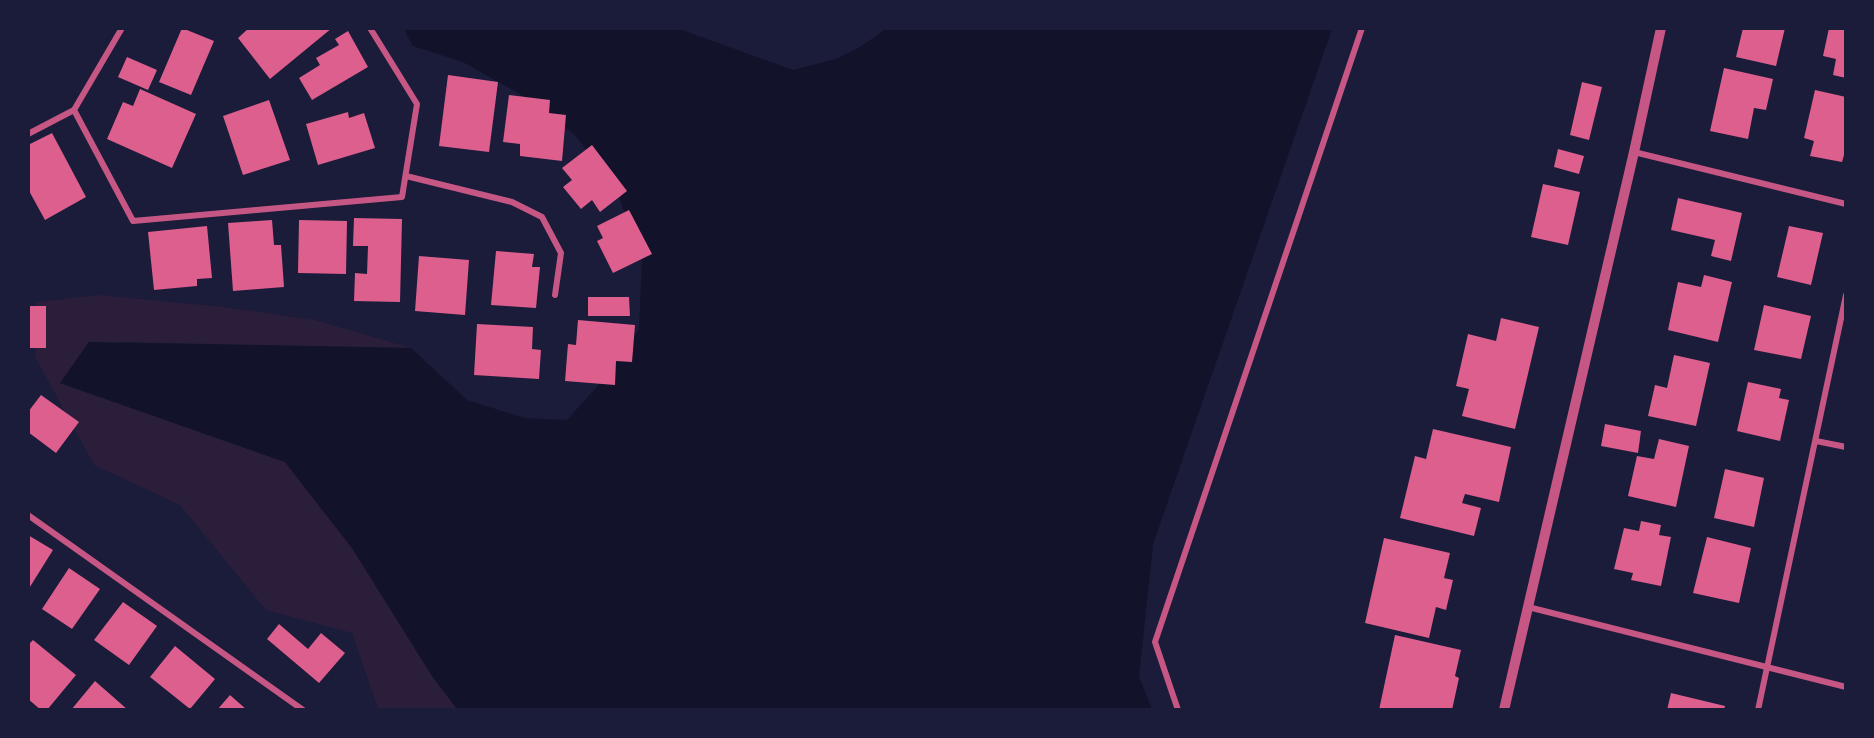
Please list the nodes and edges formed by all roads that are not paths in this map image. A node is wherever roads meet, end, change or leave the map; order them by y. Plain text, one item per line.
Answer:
1 (122, 28) edge
2 (370, 28) edge
3 (1362, 28) edge
4 (1661, 28) edge
5 (74, 110) junction
6 (28, 134) edge
7 (1634, 152) junction
8 (406, 176) junction
9 (1845, 204) edge
10 (555, 295) dead end
11 (1845, 295) edge
12 (1816, 441) junction
13 (1845, 447) edge
14 (28, 515) edge
15 (1528, 607) junction
16 (1768, 668) junction
17 (1845, 687) edge
18 (303, 710) edge
19 (1178, 710) edge
20 (1504, 710) edge
21 (1758, 710) edge

1 - 5 street
2 - 8 street
3 - 19 street
4 - 7 street
5 - 6 street
5 - 8 street
7 - 9 street
7 - 15 street
8 - 10 street
11 - 12 street
12 - 13 street
12 - 16 street
14 - 18 street
15 - 16 street
15 - 20 street
16 - 17 street
16 - 21 street

